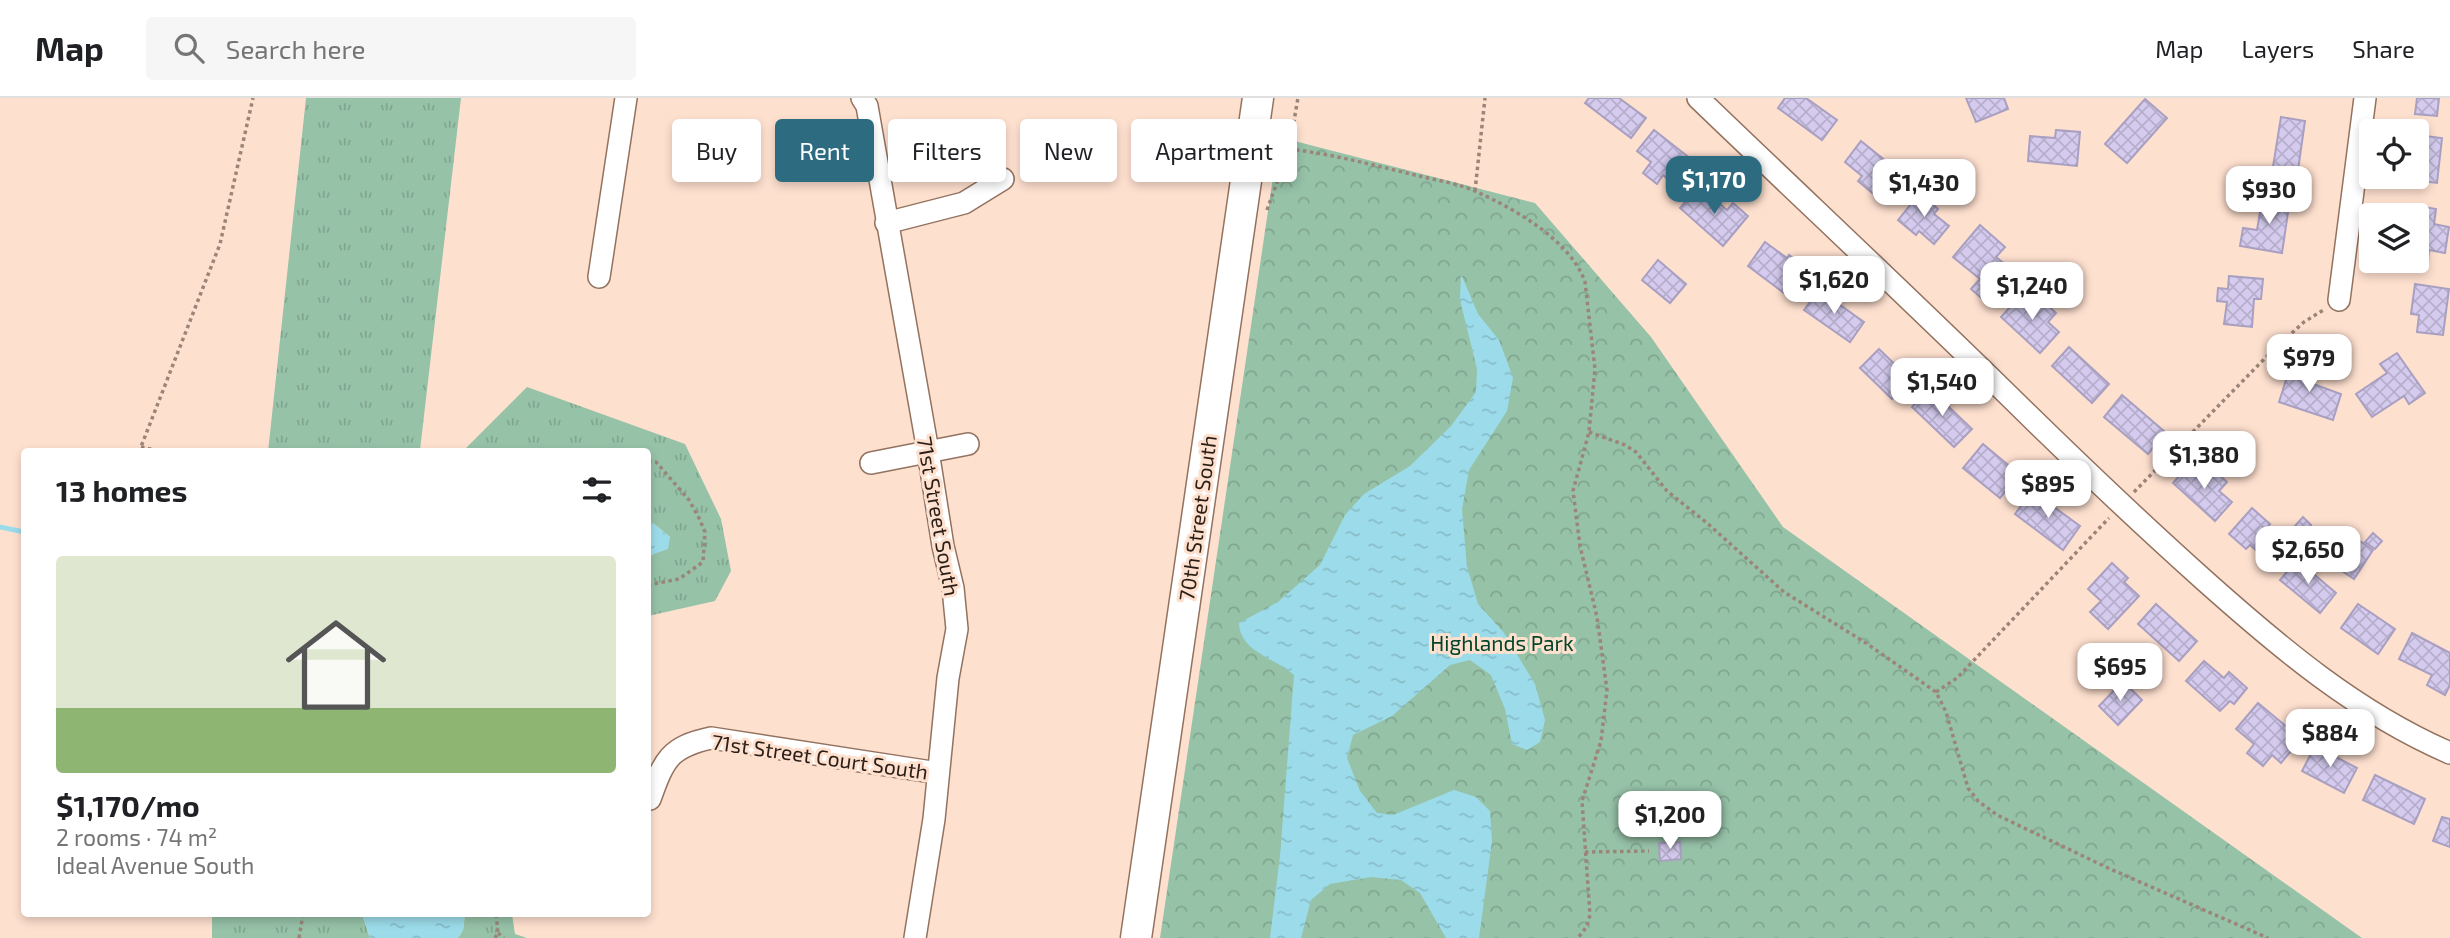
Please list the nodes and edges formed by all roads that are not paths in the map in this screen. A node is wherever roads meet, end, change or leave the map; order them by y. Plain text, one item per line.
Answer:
1 (626, 98) edge
2 (862, 98) edge
3 (1258, 98) edge
4 (1698, 98) edge
5 (2365, 98) edge
6 (998, 182) edge
7 (887, 223) junction
8 (599, 277) dead end
9 (2339, 300) dead end
10 (968, 444) dead end
11 (928, 451) junction
12 (871, 463) dead end
13 (2450, 753) edge
14 (938, 773) junction
15 (651, 796) edge
16 (915, 938) edge
17 (1136, 938) edge

1 - 8 street
2 - 7 street, 71st Street South
3 - 17 main road, 70th Street South
4 - 13 street
5 - 9 street
6 - 7 street
7 - 11 street, 71st Street South
10 - 11 street
11 - 12 street
11 - 14 street, 71st Street South
14 - 15 street, 71st Street Court South
14 - 16 street, 71st Street South

